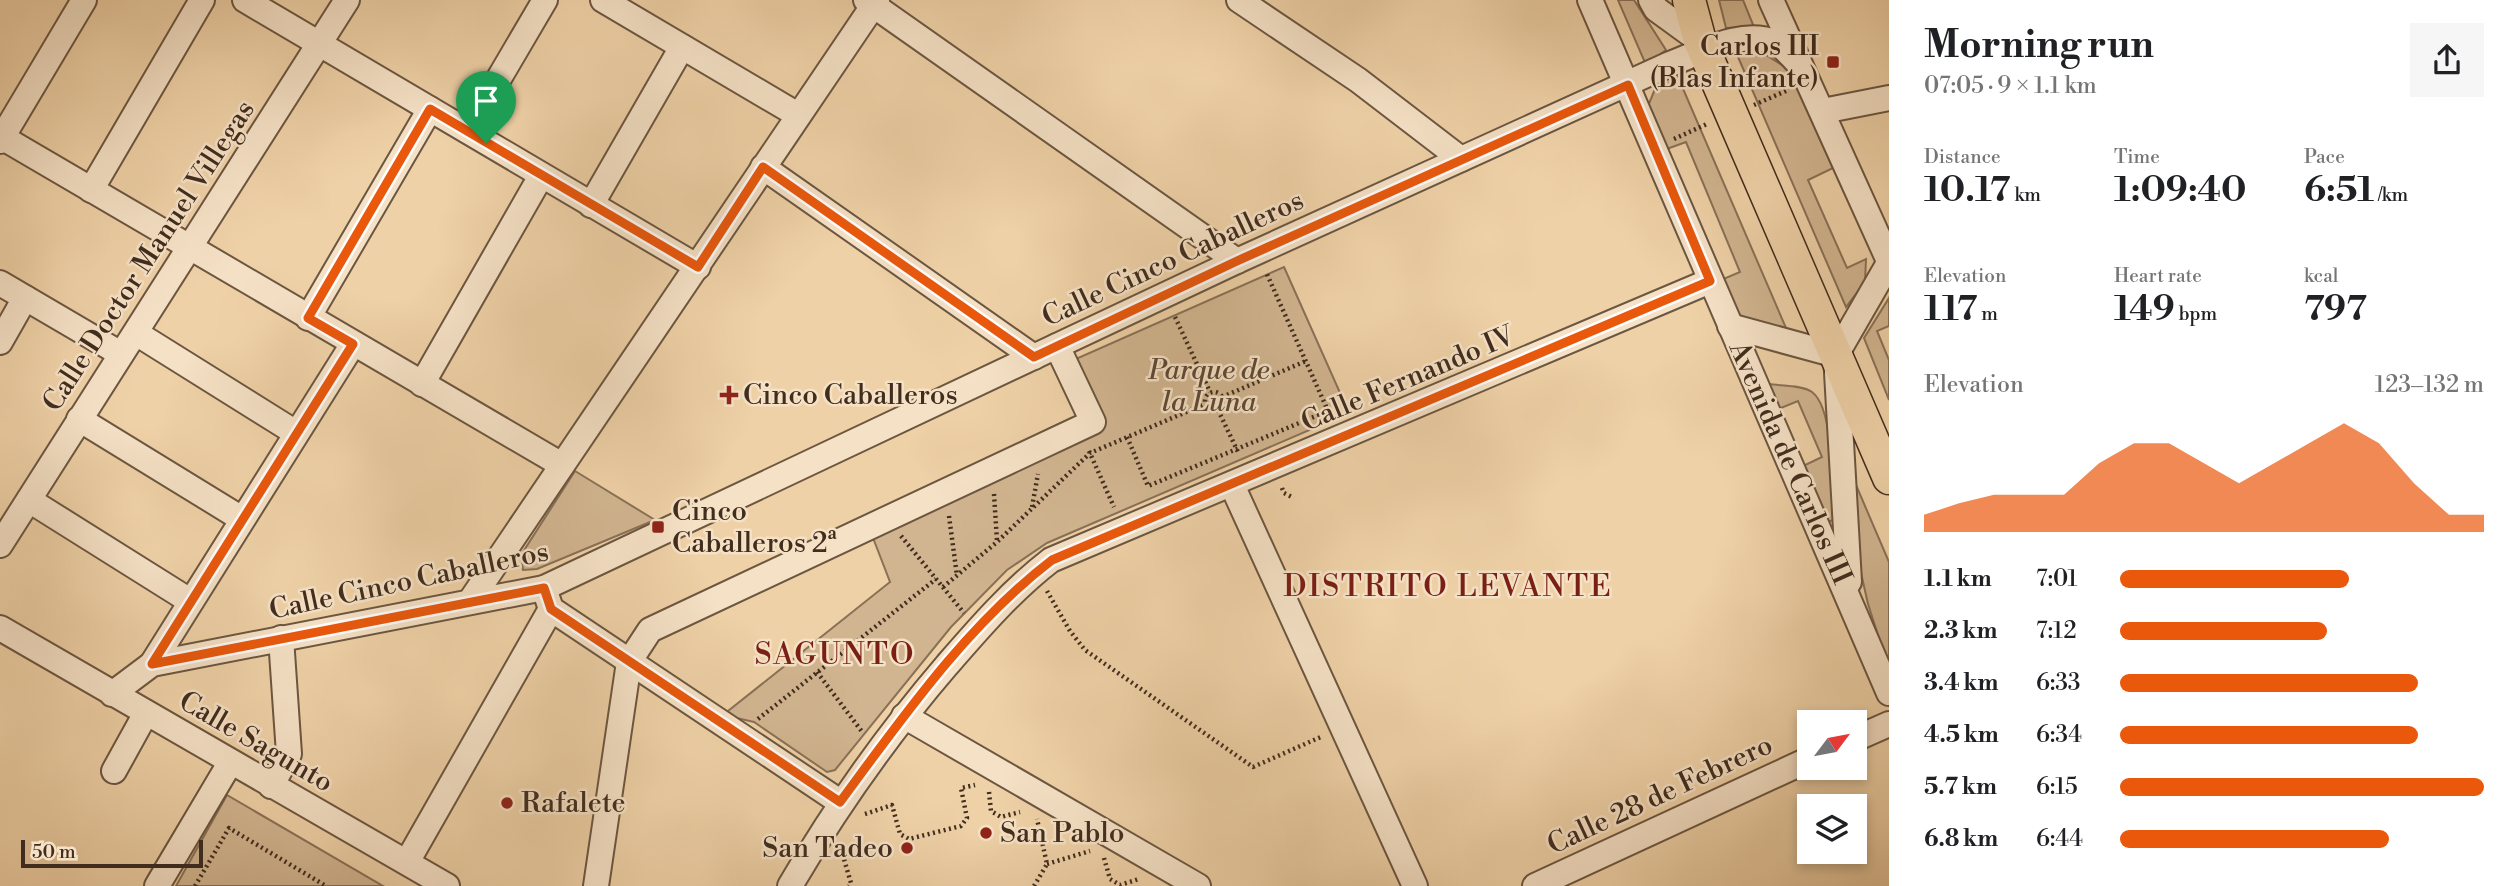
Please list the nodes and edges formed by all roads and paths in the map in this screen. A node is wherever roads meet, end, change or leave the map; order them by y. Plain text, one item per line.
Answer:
1 (84, 0) edge
2 (202, 0) edge
3 (245, 0) edge
4 (347, 0) edge
5 (545, 0) edge
6 (603, 0) edge
7 (1239, 0) edge
8 (1590, 0) edge
9 (1651, 0) edge
10 (1672, 0) edge
11 (1689, 0) edge
12 (1698, 0) edge
13 (1771, 0) edge
14 (872, 2) edge
15 (320, 45) junction
16 (1703, 46) junction
17 (682, 47) junction
18 (1800, 67) junction
19 (1628, 85) junction
20 (1889, 98) edge
21 (430, 109) junction
22 (1823, 111) junction
23 (798, 116) junction
24 (468, 131) junction
25 (1, 138) edge
26 (1461, 159) junction
27 (763, 167) junction
28 (541, 176) junction
29 (91, 190) junction
30 (591, 205) junction
31 (190, 248) junction
32 (1247, 256) junction
33 (1889, 262) edge
34 (698, 267) junction
35 (1710, 281) junction
36 (0, 283) edge
37 (1165, 295) junction
38 (25, 298) junction
39 (308, 318) junction
40 (1730, 326) junction
41 (136, 333) junction
42 (0, 342) edge
43 (353, 344) junction
44 (1057, 346) junction
45 (121, 354) junction
46 (1836, 355) junction
47 (1034, 357) junction
48 (1306, 361) junction
49 (422, 384) junction
50 (1210, 392) junction
51 (1222, 397) junction
52 (1205, 404) junction
53 (1218, 410) junction
54 (79, 419) junction
55 (1078, 429) junction
56 (296, 433) junction
57 (1127, 437) junction
58 (1237, 450) junction
59 (1090, 453) junction
60 (562, 465) junction
61 (990, 470) junction
62 (1889, 478) edge
63 (1241, 482) junction
64 (945, 492) junction
65 (29, 500) junction
66 (888, 518) junction
67 (242, 519) junction
68 (1123, 528) junction
69 (997, 542) junction
70 (0, 545) edge
71 (1036, 572) junction
72 (957, 576) junction
73 (936, 579) junction
74 (943, 587) junction
75 (547, 599) junction
76 (471, 600) junction
77 (1850, 600) junction
78 (190, 601) junction
79 (0, 628) edge
80 (979, 628) junction
81 (281, 638) junction
82 (629, 662) junction
83 (152, 664) junction
84 (817, 673) junction
85 (1889, 693) edge
86 (112, 694) junction
87 (146, 713) junction
88 (904, 716) junction
89 (1889, 724) edge
90 (1343, 727) junction
91 (1867, 734) edge
92 (745, 739) junction
93 (881, 746) junction
94 (230, 763) junction
95 (1797, 765) edge
96 (114, 771) dead end
97 (271, 786) junction
98 (851, 803) junction
99 (1034, 808) dead end
100 (1023, 811) dead end
101 (834, 855) dead end
102 (407, 862) junction
103 (1047, 864) junction
104 (1149, 876) dead end
105 (157, 886) edge
106 (195, 886) edge
107 (326, 886) edge
108 (447, 886) edge
109 (596, 886) edge
110 (790, 886) edge
111 (849, 886) edge
112 (1034, 886) edge
113 (1198, 886) edge
114 (1415, 886) edge
115 (1535, 886) edge

1 - 25 street
2 - 29 street
3 - 15 street
4 - 15 street, Calle Doctor Manuel Villegas
5 - 24 street
6 - 17 street
7 - 26 street
8 - 19 street, Avenida de Carlos III
9 - 16 street
10 - 16 main road, Avenida de Carlos III
11 - 16 main road, Avenida de Carlos III
12 - 16 street, Avenida de Carlos III
13 - 18 street
14 - 23 street
14 - 32 street
15 - 21 street
15 - 31 street, Calle Doctor Manuel Villegas
16 - 18 street
16 - 19 street
16 - 46 main road, Avenida de Carlos III
17 - 23 street
17 - 30 street
18 - 22 street
19 - 26 street, Calle Cinco Caballeros
19 - 35 street, Avenida de Carlos III
20 - 22 street
21 - 24 street
21 - 39 street
22 - 33 street
23 - 27 street
24 - 28 street
25 - 29 street
26 - 32 street, Calle Cinco Caballeros
27 - 34 street
27 - 47 street
28 - 30 street
28 - 49 street
29 - 31 street
30 - 34 street
31 - 39 street
31 - 41 street, Calle Doctor Manuel Villegas
32 - 37 street, Calle Cinco Caballeros
32 - 48 path
33 - 46 street
34 - 60 street
35 - 40 street, Avenida de Carlos III
35 - 63 street, Calle Fernando IV
36 - 38 street
37 - 44 street, Calle Cinco Caballeros
37 - 50 path
38 - 42 street
38 - 45 street
39 - 43 street
40 - 46 street, Avenida de Carlos III
40 - 77 street, Avenida de Carlos III
41 - 45 street, Calle Doctor Manuel Villegas
41 - 56 street
43 - 49 street
43 - 56 street
44 - 47 street, Calle Cinco Caballeros
44 - 55 street
45 - 54 street, Calle Doctor Manuel Villegas
46 - 62 main road, Avenida de Carlos III
46 - 77 street, Avenida de Carlos III
47 - 75 street, Calle Cinco Caballeros
48 - 51 path
48 - 58 path
49 - 60 street
50 - 51 path
50 - 52 path
51 - 53 path
52 - 53 path
52 - 57 path
53 - 58 path
54 - 65 street, Calle Doctor Manuel Villegas
54 - 67 street
55 - 59 path
55 - 61 street
56 - 67 street
57 - 58 path
57 - 59 path
58 - 63 path
59 - 68 path
59 - 69 path
60 - 76 street
61 - 64 street
61 - 69 path
63 - 68 street, Calle Fernando IV
63 - 90 street
64 - 66 street
64 - 72 path
65 - 70 street, Calle Doctor Manuel Villegas
65 - 78 street
66 - 73 path
66 - 82 street
67 - 78 street
68 - 71 street, Calle Fernando IV
69 - 72 path
71 - 80 street, Calle Fernando IV
71 - 90 path
72 - 74 path
73 - 74 path
73 - 84 path
74 - 80 path
75 - 76 street, Calle Cinco Caballeros
75 - 82 street
75 - 102 street
76 - 81 street, Calle Cinco Caballeros
77 - 85 street, Avenida de Carlos III
78 - 83 street
79 - 86 street, Calle Sagunto
80 - 88 street, Calle Fernando IV
81 - 83 street, Calle Cinco Caballeros
81 - 97 street
82 - 92 street
82 - 109 street
83 - 86 street, Calle Cinco Caballeros
84 - 92 path
84 - 93 path
86 - 87 street, Calle Sagunto
87 - 94 street, Calle Sagunto
87 - 96 street
88 - 93 street, Calle Fernando IV
88 - 113 street
89 - 91 street
90 - 114 street
92 - 98 street
93 - 98 street, Calle Fernando IV
94 - 97 street, Calle Sagunto
94 - 105 street
95 - 115 street, Calle 28 de Febrero
97 - 102 street, Calle Sagunto
98 - 100 path
98 - 110 street, Calle Fernando IV
99 - 103 path
101 - 111 path
102 - 108 street, Calle Sagunto
103 - 104 path
103 - 112 path
106 - 107 path

